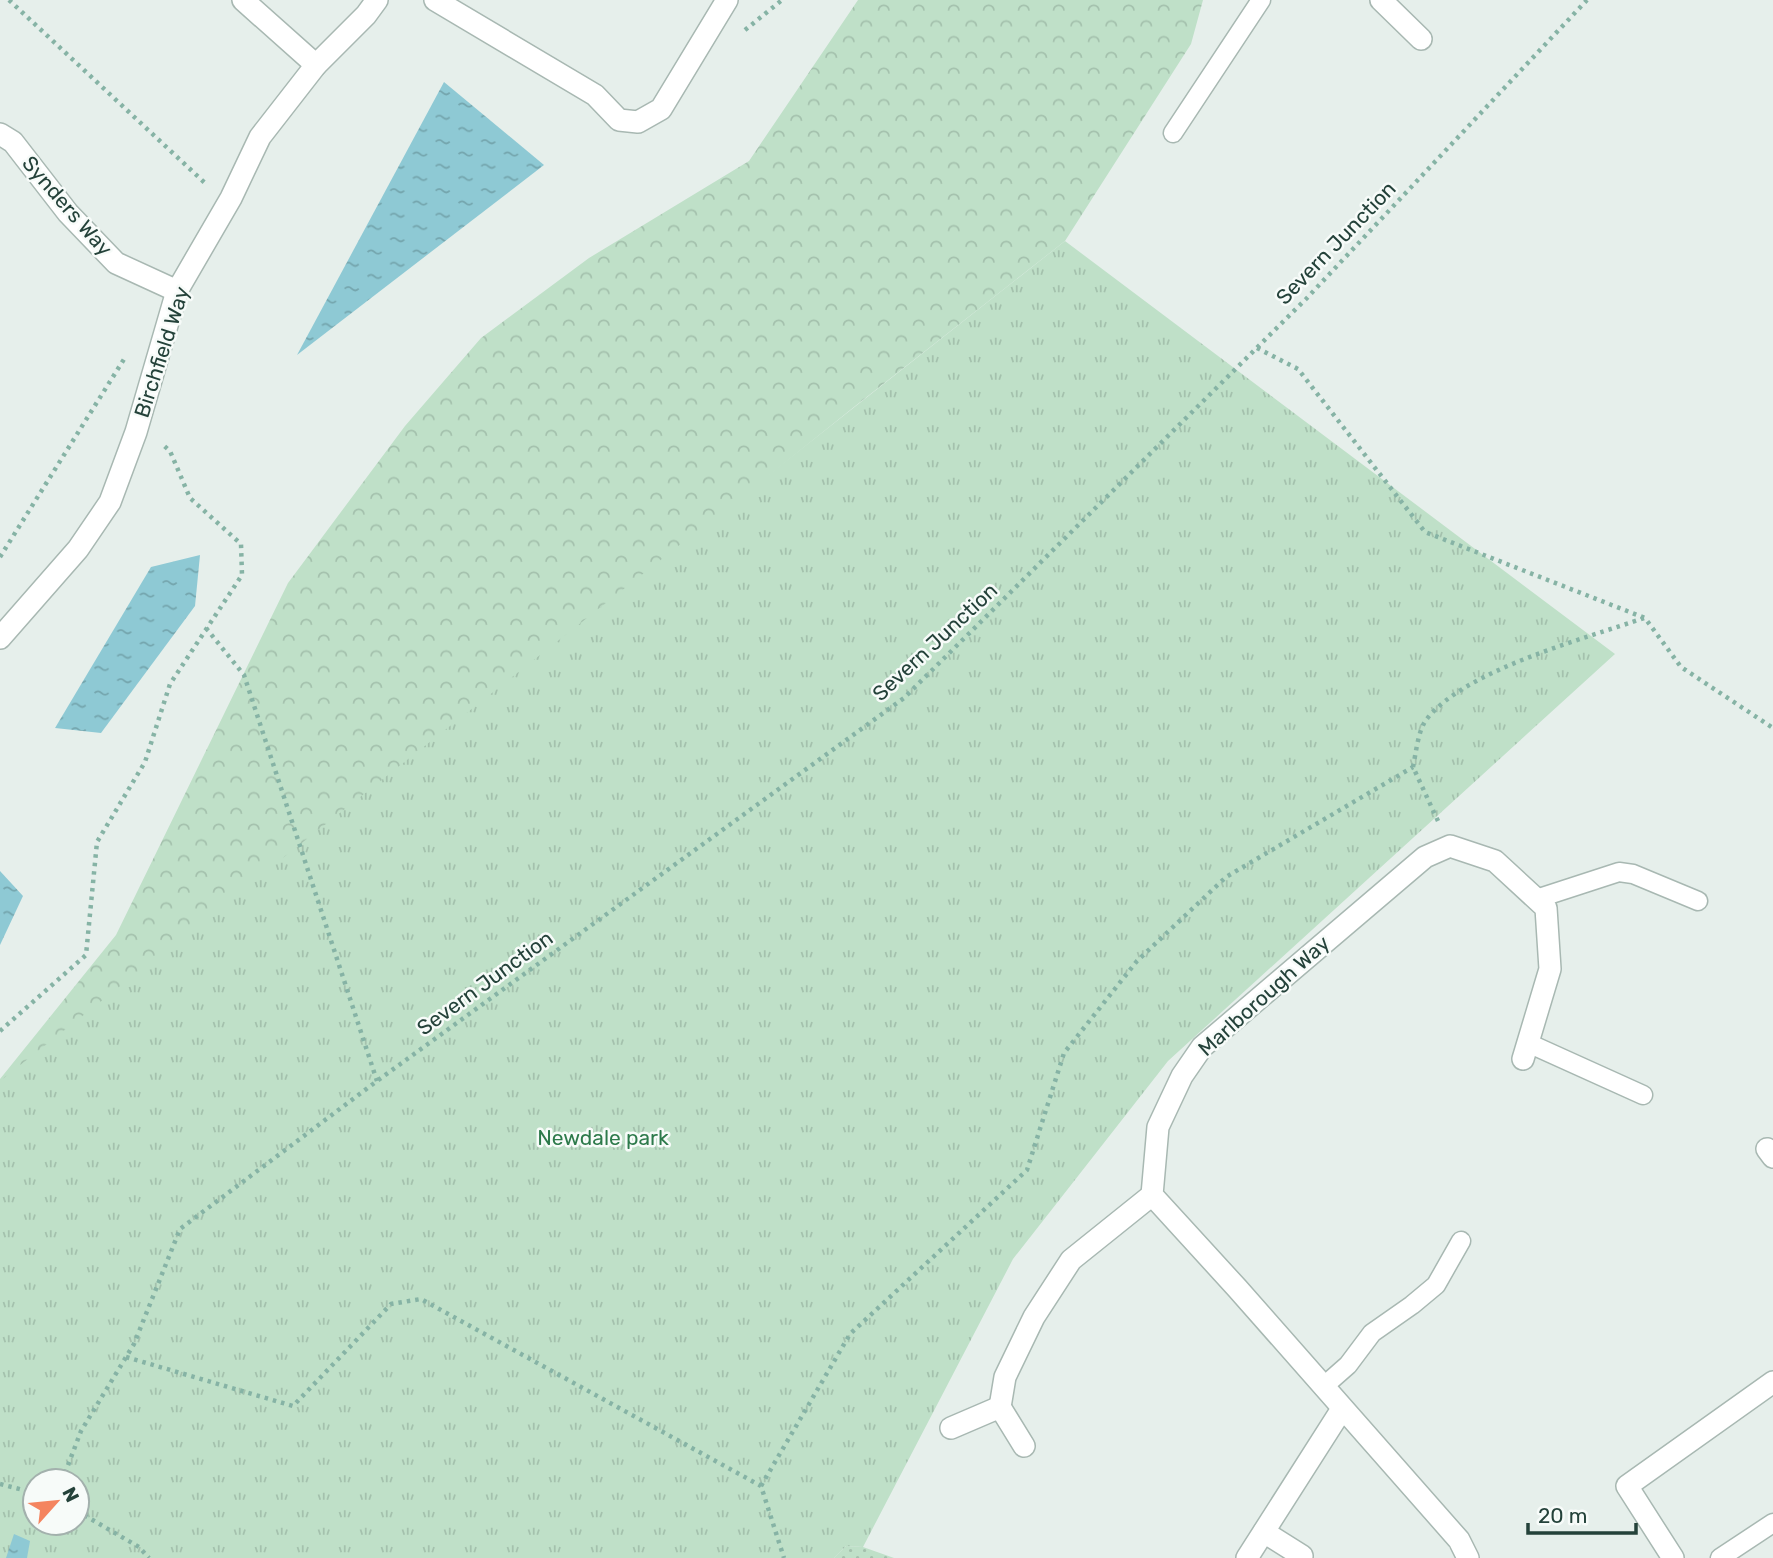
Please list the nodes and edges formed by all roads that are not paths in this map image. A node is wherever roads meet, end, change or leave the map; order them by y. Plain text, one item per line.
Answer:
1 (243, 0) edge
2 (377, 0) edge
3 (435, 0) edge
4 (727, 0) edge
5 (1261, 0) edge
6 (1381, 0) edge
7 (1421, 39) dead end
8 (316, 65) junction
9 (1172, 132) dead end
10 (0, 134) edge
11 (177, 291) junction
12 (8, 613) edge
13 (0, 638) edge
14 (1536, 899) junction
15 (1698, 901) dead end
16 (1526, 1051) joint
17 (1643, 1095) dead end
18 (1153, 1195) junction
19 (1461, 1241) dead end
20 (1773, 1382) edge
21 (1323, 1387) junction
22 (1000, 1407) junction
23 (1342, 1409) junction
24 (951, 1428) dead end
25 (1024, 1446) dead end
26 (1773, 1523) edge
27 (1264, 1532) junction
28 (1302, 1556) edge
29 (1247, 1558) edge
30 (1468, 1558) edge
31 (1673, 1558) edge
32 (1720, 1558) edge

1 - 8 street
2 - 8 street, Birchfield Way
3 - 4 street
5 - 9 lane
6 - 7 street
8 - 11 street, Birchfield Way
10 - 11 street, Synders Way
11 - 12 street, Birchfield Way
12 - 13 street, Birchfield Way
14 - 15 lane
14 - 16 street
14 - 18 street, Marlborough Way
16 - 17 lane
18 - 21 street
18 - 22 street
19 - 21 lane
20 - 31 street
21 - 23 street
22 - 24 street
22 - 25 street
23 - 27 street
23 - 30 street
26 - 32 lane
27 - 28 street
27 - 29 street

